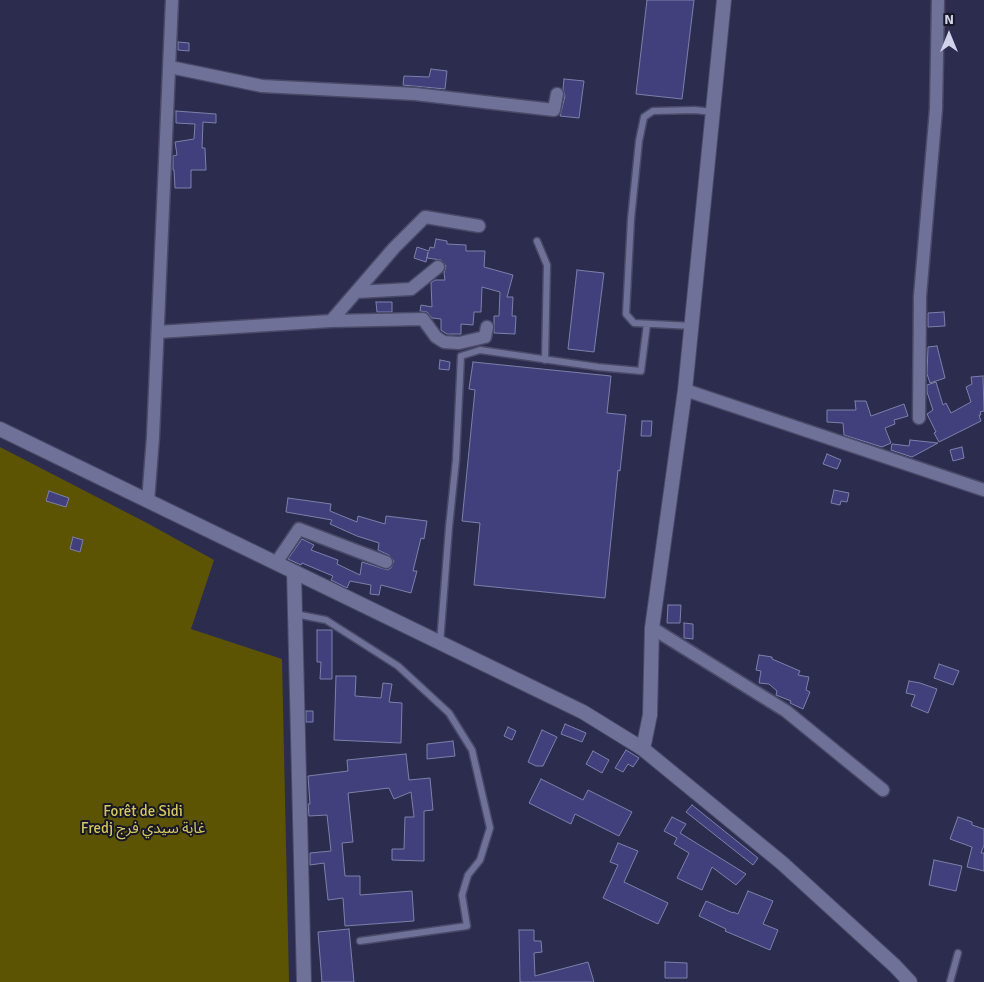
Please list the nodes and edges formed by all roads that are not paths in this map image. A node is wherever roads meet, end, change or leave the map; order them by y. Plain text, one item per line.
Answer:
1 (172, 0) edge
2 (724, 0) edge
3 (938, 0) edge
4 (170, 68) junction
5 (557, 94) dead end
6 (714, 112) junction
7 (479, 226) dead end
8 (537, 241) dead end
9 (438, 267) dead end
10 (356, 292) junction
11 (330, 321) junction
12 (646, 324) junction
13 (692, 326) junction
14 (488, 327) dead end
15 (158, 332) junction
16 (546, 360) junction
17 (685, 390) junction
18 (919, 418) dead end
19 (0, 429) edge
20 (984, 490) edge
21 (148, 501) junction
22 (386, 562) dead end
23 (276, 563) junction
24 (294, 572) junction
25 (295, 614) junction
26 (652, 628) junction
27 (440, 643) junction
28 (643, 749) junction
29 (883, 790) dead end
30 (360, 941) dead end
31 (958, 953) dead end
32 (304, 982) edge
33 (910, 982) edge
34 (950, 982) edge

1 - 4 street
2 - 6 main road
3 - 18 street
4 - 5 street
4 - 15 street
6 - 12 lane
6 - 13 main road
7 - 10 street
8 - 16 lane
9 - 10 street
10 - 11 street
11 - 14 street
11 - 15 street
12 - 13 lane
12 - 16 lane
13 - 17 main road
15 - 21 street
16 - 27 lane
17 - 20 street
17 - 26 main road
19 - 21 main road
21 - 23 main road
22 - 23 street
23 - 24 main road
24 - 25 main road
24 - 27 main road
25 - 30 lane
25 - 32 main road
26 - 28 main road
26 - 29 street
27 - 28 main road
28 - 33 main road
31 - 34 lane

